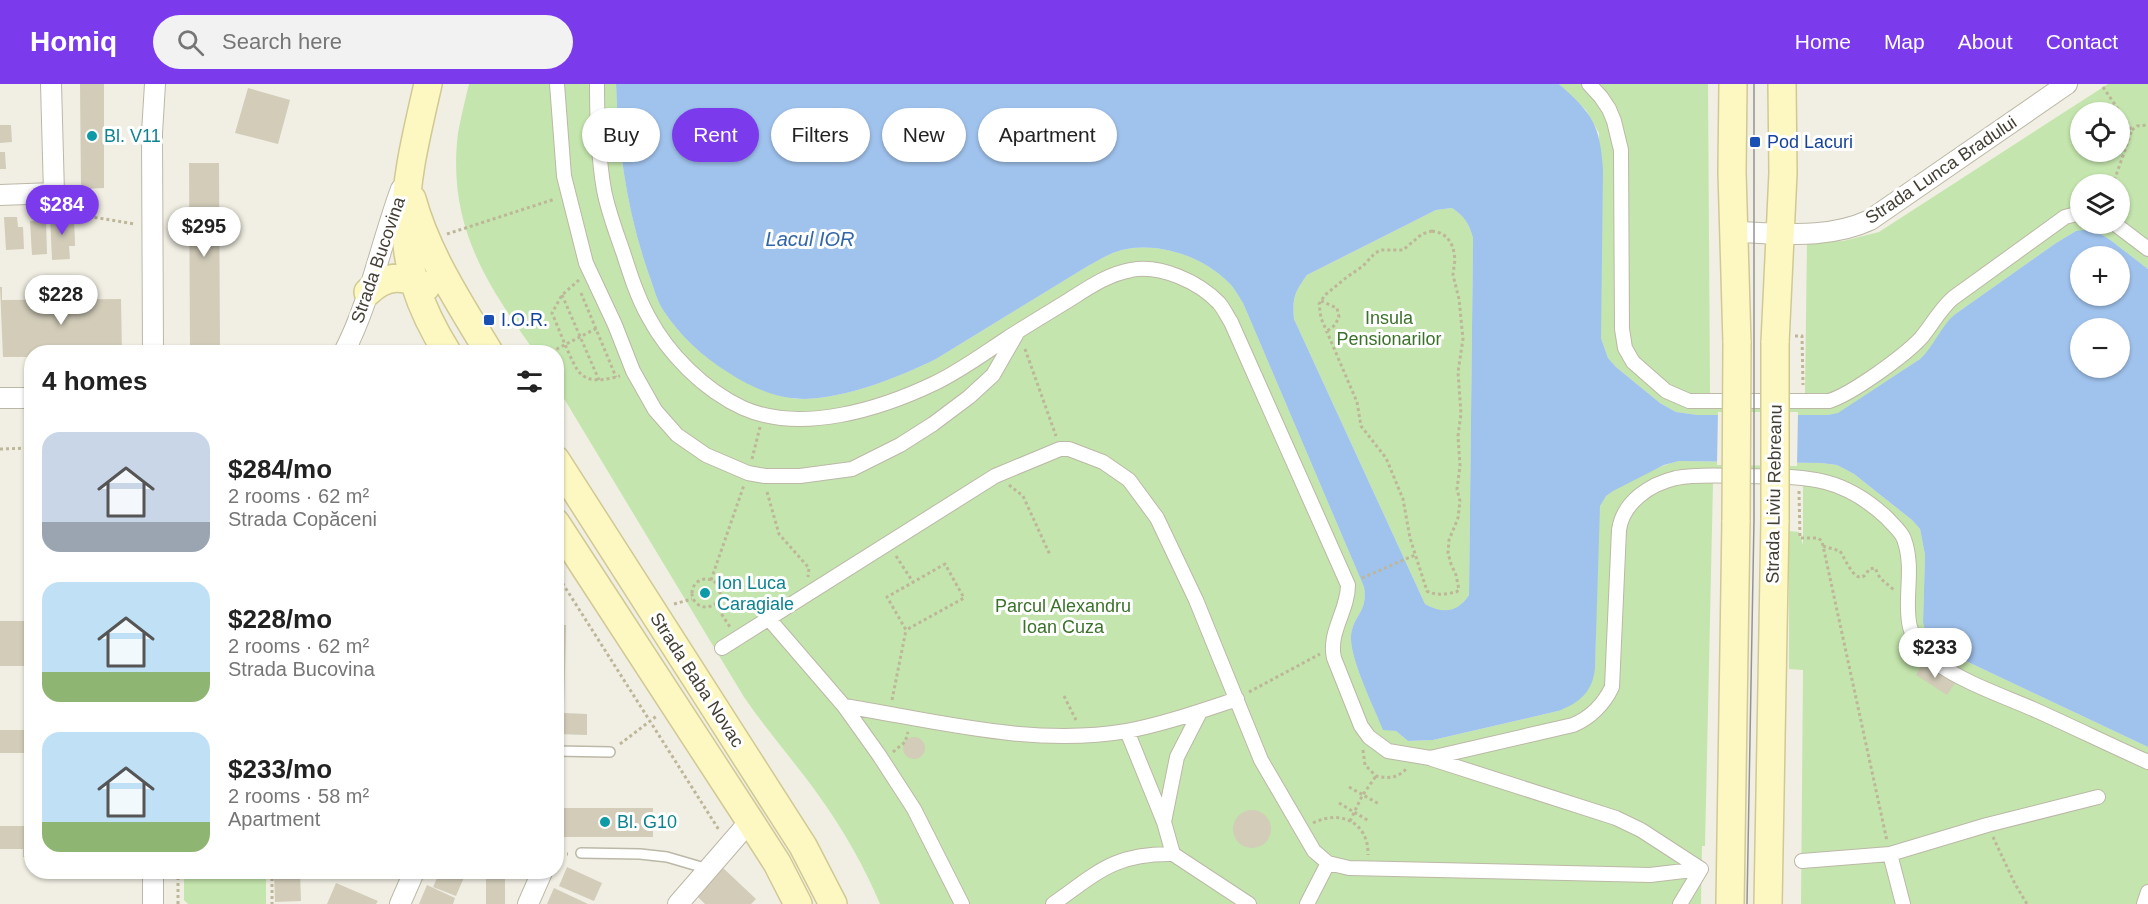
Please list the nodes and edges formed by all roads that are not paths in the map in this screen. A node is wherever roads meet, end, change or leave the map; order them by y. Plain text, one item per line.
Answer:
1 (51, 84) edge
2 (154, 84) edge
3 (428, 84) edge
4 (557, 84) edge
5 (597, 84) edge
6 (1588, 84) edge
7 (1733, 84) edge
8 (1782, 84) edge
9 (2067, 84) edge
10 (409, 177) junction
11 (0, 195) edge
12 (2070, 216) edge
13 (1734, 232) junction
14 (1781, 233) junction
15 (2128, 234) edge
16 (2148, 249) edge
17 (412, 279) junction
18 (368, 292) junction
19 (1018, 331) junction
20 (153, 345) edge
21 (347, 345) edge
22 (443, 345) edge
23 (484, 345) edge
24 (486, 345) edge
25 (0, 398) edge
26 (24, 398) edge
27 (564, 473) edge
28 (564, 535) edge
29 (769, 620) junction
30 (722, 648) dead end
31 (1237, 699) junction
32 (844, 706) junction
33 (1200, 711) junction
34 (1127, 730) junction
35 (564, 751) edge
36 (610, 752) road end
37 (1430, 758) junction
38 (2148, 762) edge
39 (2098, 797) dead end
40 (750, 820) junction
41 (1164, 822) junction
42 (581, 853) dead end
43 (1173, 854) junction
44 (1890, 854) junction
45 (1802, 861) dead end
46 (1328, 863) junction
47 (708, 869) junction
48 (1701, 869) junction
49 (153, 879) edge
50 (411, 879) edge
51 (539, 879) edge
52 (2148, 892) edge
53 (153, 904) edge
54 (400, 904) edge
55 (528, 904) edge
56 (678, 904) edge
57 (798, 904) edge
58 (833, 904) edge
59 (962, 904) edge
60 (1053, 904) edge
61 (1249, 904) edge
62 (1307, 904) edge
63 (1680, 904) edge
64 (1730, 904) edge
65 (1767, 904) edge
66 (1903, 904) edge
67 (2144, 904) edge

1 - 11 street
2 - 20 street
3 - 10 main road
4 - 19 street
5 - 19 street
6 - 12 street
7 - 13 main road, Strada Liviu Rebreanu
8 - 14 main road, Strada Liviu Rebreanu
9 - 14 street, Strada Lunca Bradului
10 - 17 main road
10 - 18 street, Strada Bucovina
10 - 24 main road
13 - 14 street, Strada Lunca Bradului
13 - 64 main road, Strada Liviu Rebreanu, bridge
14 - 65 main road, Strada Liviu Rebreanu, bridge
15 - 16 street
17 - 18 main road
17 - 22 main road
17 - 23 main road
18 - 21 street, Strada Bucovina
19 - 37 street
25 - 26 street
27 - 58 main road, Strada Baba Novac
28 - 40 main road, Strada Baba Novac
29 - 30 street
29 - 31 street
29 - 32 street
31 - 33 street
31 - 46 street
32 - 34 street
32 - 59 street
33 - 34 street
33 - 41 street
34 - 41 street
35 - 36 lane
37 - 38 street
37 - 48 street
39 - 44 street
40 - 47 street
40 - 57 main road, Strada Baba Novac
41 - 43 street
42 - 47 lane
43 - 60 street
43 - 61 street
44 - 45 street
44 - 66 street
46 - 48 street
46 - 62 street
47 - 56 street
48 - 63 street
49 - 53 street
50 - 54 street
51 - 55 street
52 - 67 street

